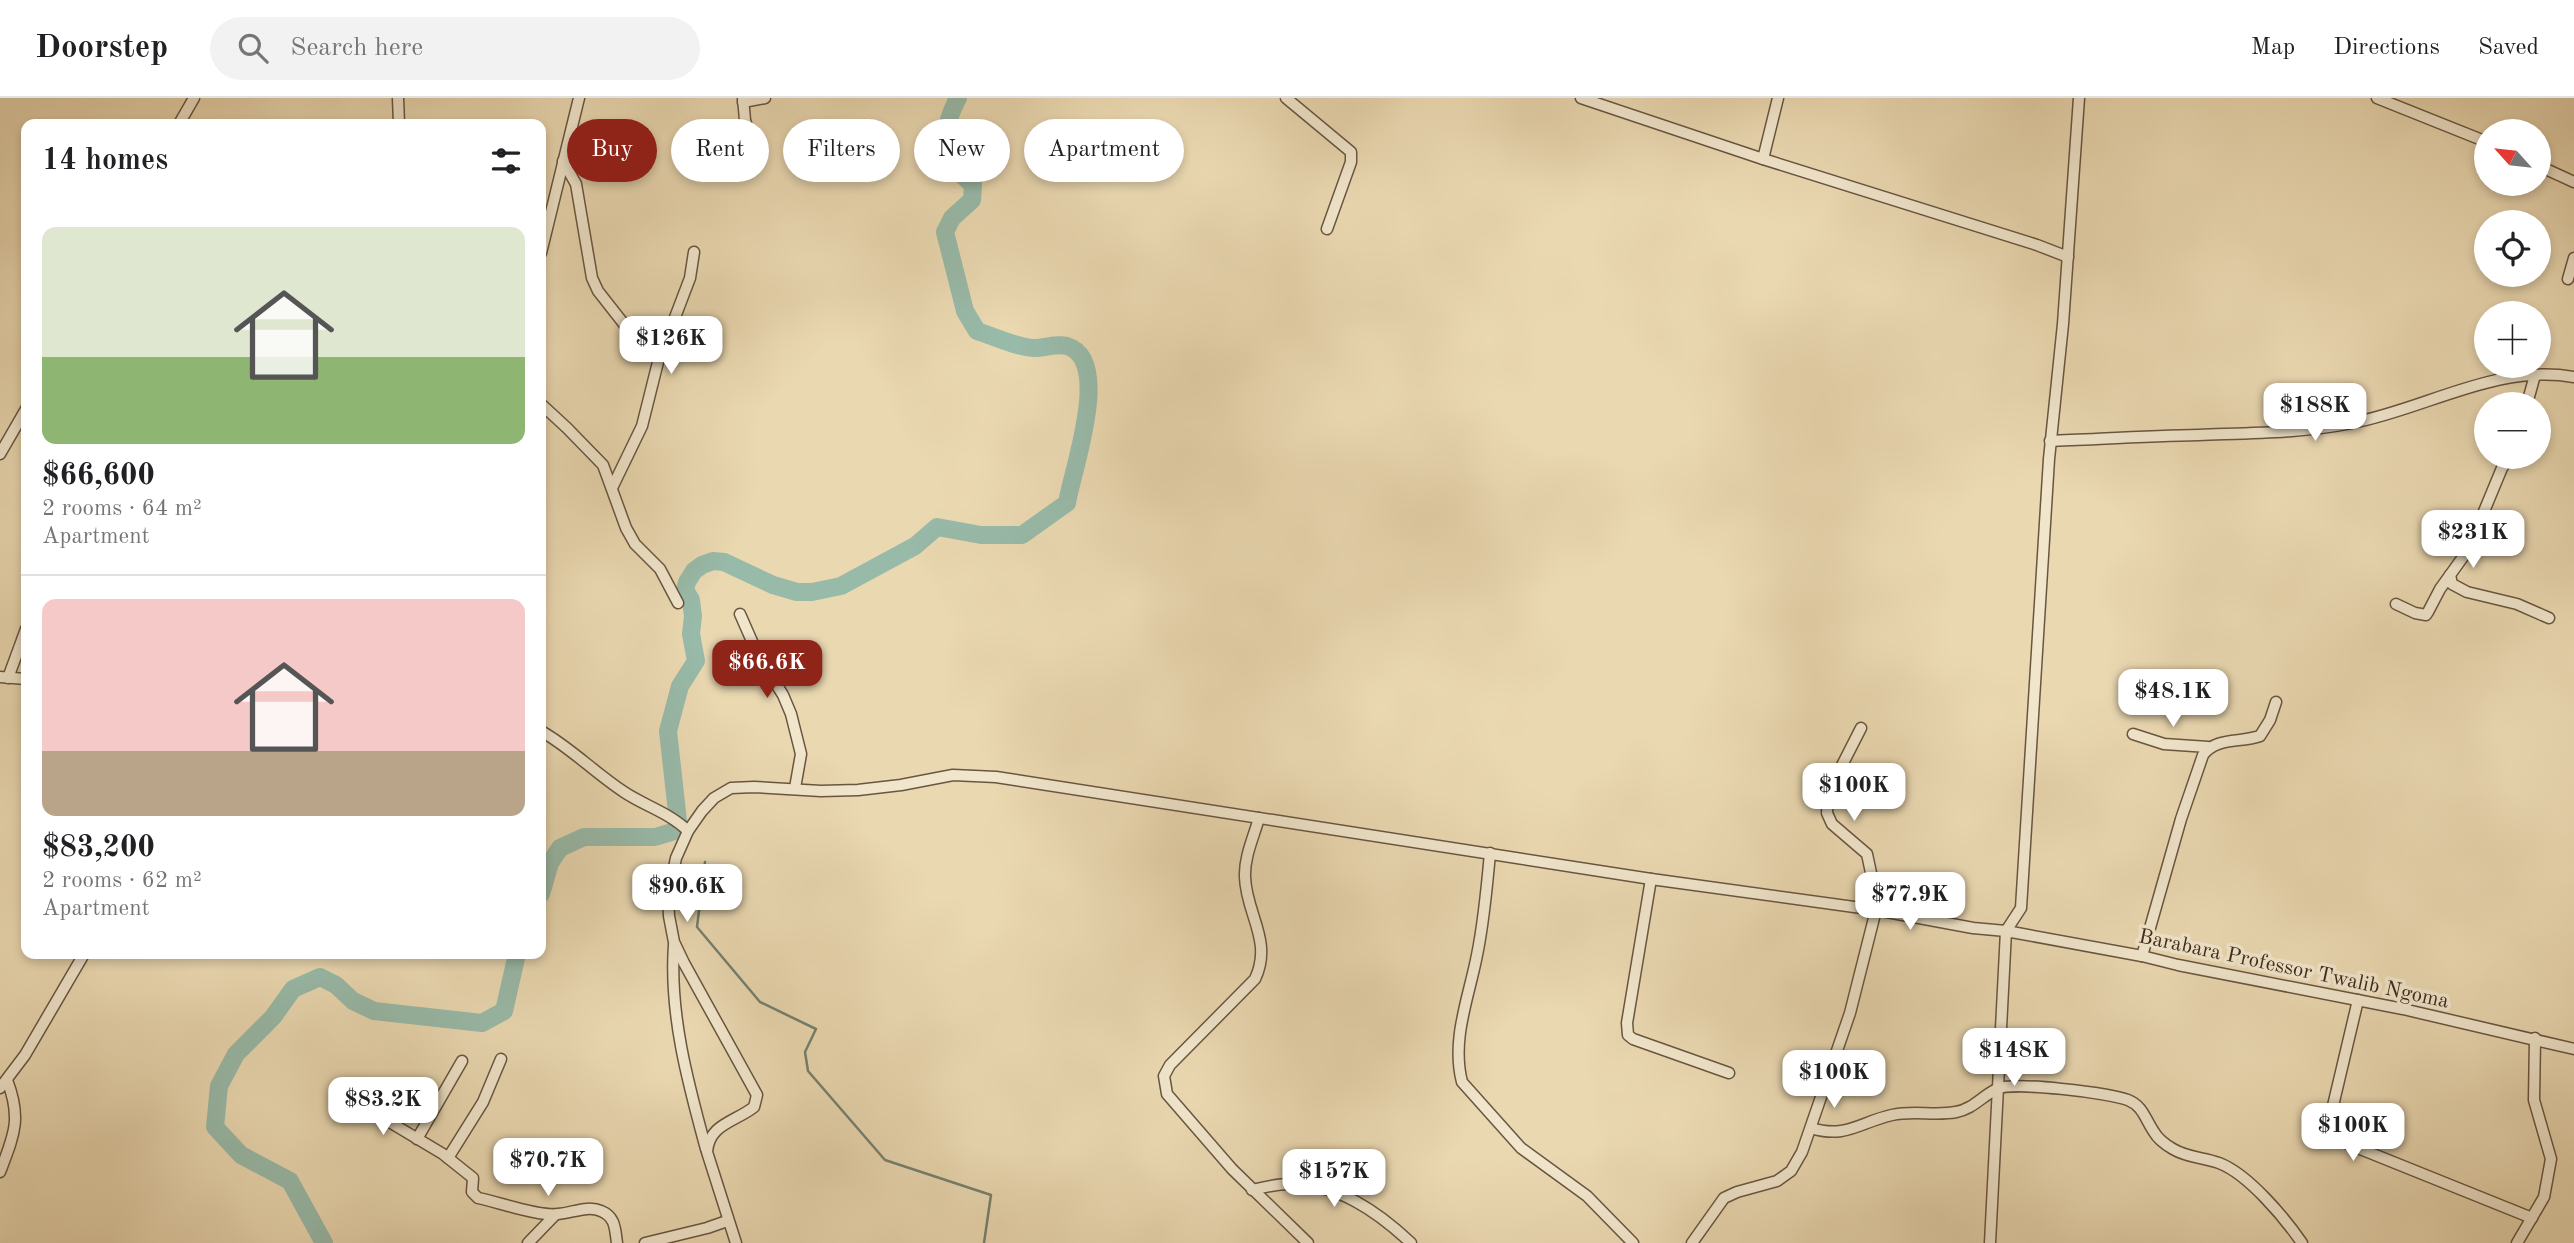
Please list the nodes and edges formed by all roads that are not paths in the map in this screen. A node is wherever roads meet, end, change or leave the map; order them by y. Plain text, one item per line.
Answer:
1 (194, 98) edge
2 (398, 98) edge
3 (579, 98) edge
4 (765, 98) edge
5 (1286, 98) edge
6 (1581, 98) edge
7 (1777, 98) edge
8 (2079, 98) edge
9 (2377, 98) edge
10 (2414, 98) edge
11 (743, 100) edge
12 (1604, 102) edge
13 (2409, 110) junction
14 (182, 119) edge
15 (399, 119) edge
16 (745, 119) edge
17 (2474, 137) edge
18 (1763, 159) junction
19 (563, 161) junction
20 (2552, 172) edge
21 (2574, 182) edge
22 (1327, 229) dead end
23 (546, 232) edge
24 (694, 252) dead end
25 (2068, 257) junction
26 (2574, 258) edge
27 (2568, 279) dead end
28 (631, 333) dead end
29 (2551, 374) edge
30 (2574, 377) edge
31 (2504, 378) edge
32 (546, 409) edge
33 (21, 418) edge
34 (2050, 441) junction
35 (0, 454) edge
36 (2502, 469) edge
37 (612, 488) junction
38 (2450, 575) junction
39 (678, 603) dead end
40 (2396, 604) dead end
41 (740, 614) dead end
42 (2549, 618) dead end
43 (21, 640) edge
44 (4, 678) edge
45 (2276, 702) dead end
46 (1861, 728) dead end
47 (546, 734) edge
48 (2133, 734) dead end
49 (2208, 747) junction
50 (795, 788) junction
51 (1259, 818) junction
52 (688, 831) junction
53 (1490, 853) junction
54 (1651, 879) junction
55 (1877, 910) junction
56 (2006, 931) junction
57 (674, 942) junction
58 (2142, 956) junction
59 (81, 959) edge
60 (2358, 1000) junction
61 (2535, 1038) junction
62 (2574, 1049) edge
63 (501, 1059) dead end
64 (462, 1062) dead end
65 (1729, 1073) dead end
66 (4, 1084) edge
67 (1998, 1087) junction
68 (336, 1090) dead end
69 (1811, 1128) junction
70 (417, 1139) junction
71 (707, 1152) junction
72 (448, 1158) junction
73 (0, 1172) edge
74 (1252, 1190) junction
75 (555, 1215) junction
76 (2532, 1218) junction
77 (727, 1221) junction
78 (2300, 1242) edge
79 (528, 1243) edge
80 (617, 1243) edge
81 (645, 1243) edge
82 (736, 1243) edge
83 (1308, 1243) edge
84 (1412, 1243) edge
85 (1633, 1243) edge
86 (1692, 1243) edge
87 (1990, 1243) edge
88 (2517, 1243) edge

1 - 14 street
2 - 15 street
3 - 19 street
4 - 11 street
5 - 22 street
6 - 12 street
7 - 18 street
8 - 25 street
9 - 13 street
10 - 13 street
11 - 16 street
12 - 18 street
13 - 17 street
18 - 25 street
19 - 23 street
19 - 28 street
20 - 21 street
24 - 37 street
25 - 34 street
26 - 27 street
29 - 30 street
31 - 34 street
32 - 37 street
33 - 35 street
34 - 56 street
36 - 38 street
37 - 39 street
38 - 40 street
38 - 42 street
41 - 50 street
43 - 44 street
45 - 49 street
46 - 55 street
47 - 52 street
48 - 49 street
49 - 58 street
50 - 51 street, Barabara Professor Twalib Ngoma
50 - 52 street, Barabara Professor Twalib Ngoma
51 - 53 street, Barabara Professor Twalib Ngoma
51 - 74 street
52 - 57 street, Barabara Professor Twalib Ngoma
53 - 54 street, Barabara Professor Twalib Ngoma
53 - 85 street
54 - 55 street, Barabara Professor Twalib Ngoma
54 - 65 street
55 - 56 street, Barabara Professor Twalib Ngoma
55 - 69 street
56 - 58 street, Barabara Professor Twalib Ngoma
56 - 67 street
57 - 71 street
57 - 71 street
58 - 60 street, Barabara Professor Twalib Ngoma
59 - 66 street
60 - 61 street, Barabara Professor Twalib Ngoma
60 - 76 street
61 - 62 street, Barabara Professor Twalib Ngoma
61 - 76 street
63 - 72 street
64 - 70 street
66 - 73 street
67 - 69 street
67 - 78 street
67 - 87 street
68 - 70 street
69 - 86 street
70 - 72 street
71 - 77 street
72 - 75 street
74 - 83 street
74 - 84 street
75 - 79 street
75 - 80 street
76 - 88 street
77 - 81 street
77 - 82 street

